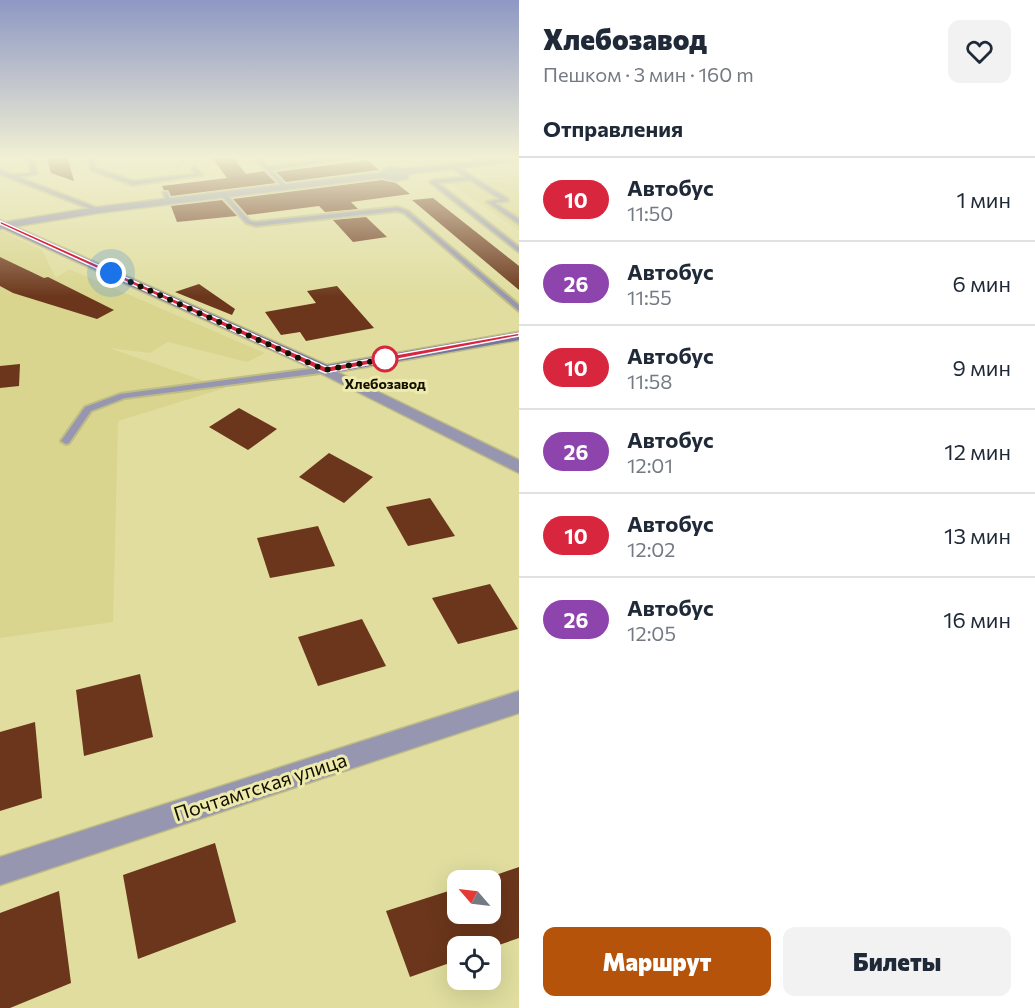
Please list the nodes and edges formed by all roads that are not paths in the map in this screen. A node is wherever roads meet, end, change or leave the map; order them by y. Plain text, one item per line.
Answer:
1 (80, 203) edge
2 (135, 203) edge
3 (231, 203) edge
4 (460, 203) edge
5 (492, 203) edge
6 (98, 210) junction
7 (519, 222) edge
8 (2, 225) edge
9 (519, 250) edge
10 (519, 309) edge
11 (519, 336) edge
12 (325, 370) junction
13 (66, 441) dead end
14 (519, 467) edge
15 (519, 702) edge
16 (0, 871) edge

1 - 6 lane
2 - 6 street
3 - 10 lane
4 - 9 lane
5 - 7 lane
6 - 8 street
8 - 12 street
11 - 12 street
12 - 13 lane
12 - 14 street
15 - 16 street, Почтамтская улица

